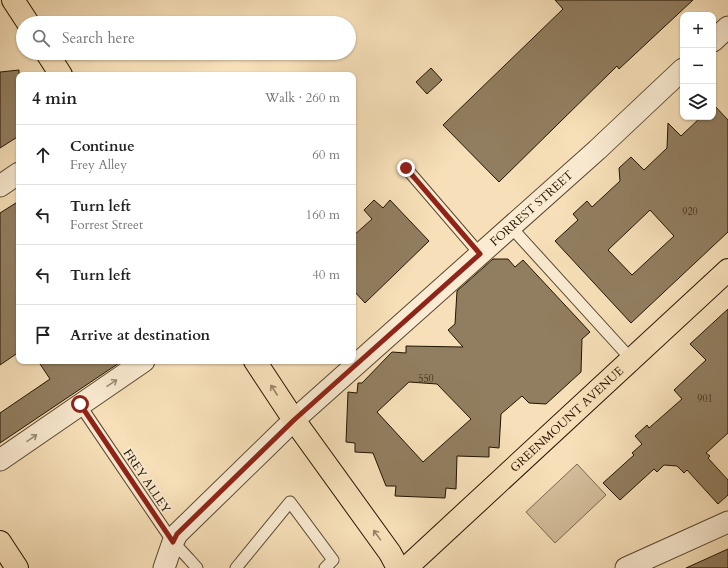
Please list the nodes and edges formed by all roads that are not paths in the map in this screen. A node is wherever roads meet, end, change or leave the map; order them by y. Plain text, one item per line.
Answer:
1 (13, 0) edge
2 (23, 16) edge
3 (728, 27) edge
4 (716, 38) edge
5 (51, 60) edge
6 (59, 72) edge
7 (680, 72) edge
8 (406, 168) dead end
9 (16, 175) edge
10 (0, 186) edge
11 (510, 226) junction
12 (480, 254) junction
13 (728, 270) edge
14 (631, 359) junction
15 (140, 364) edge
16 (257, 364) edge
17 (80, 404) junction
18 (294, 420) junction
19 (0, 460) edge
20 (728, 522) edge
21 (0, 542) edge
22 (173, 542) junction
23 (17, 568) edge
24 (164, 568) edge
25 (197, 568) edge
26 (236, 568) edge
27 (325, 568) edge
28 (398, 568) edge
29 (406, 568) edge
30 (626, 568) edge

1 - 2 main road
3 - 4 street
5 - 6 main road
7 - 11 street, FORREST STREET
8 - 12 lane
9 - 10 street
11 - 12 street, FORREST STREET
11 - 14 lane
12 - 18 street, FORREST STREET
13 - 14 main road, GREENMOUNT AVENUE
14 - 29 main road, GREENMOUNT AVENUE
17 -> 15 street
18 -> 16 main road
19 -> 17 street
17 - 22 lane, FREY ALLEY
18 - 22 street, FORREST STREET
28 -> 18 main road
20 - 30 street
21 - 23 main road
22 - 24 street, FORREST STREET
22 - 25 lane, FREY ALLEY
26 - 27 lane

